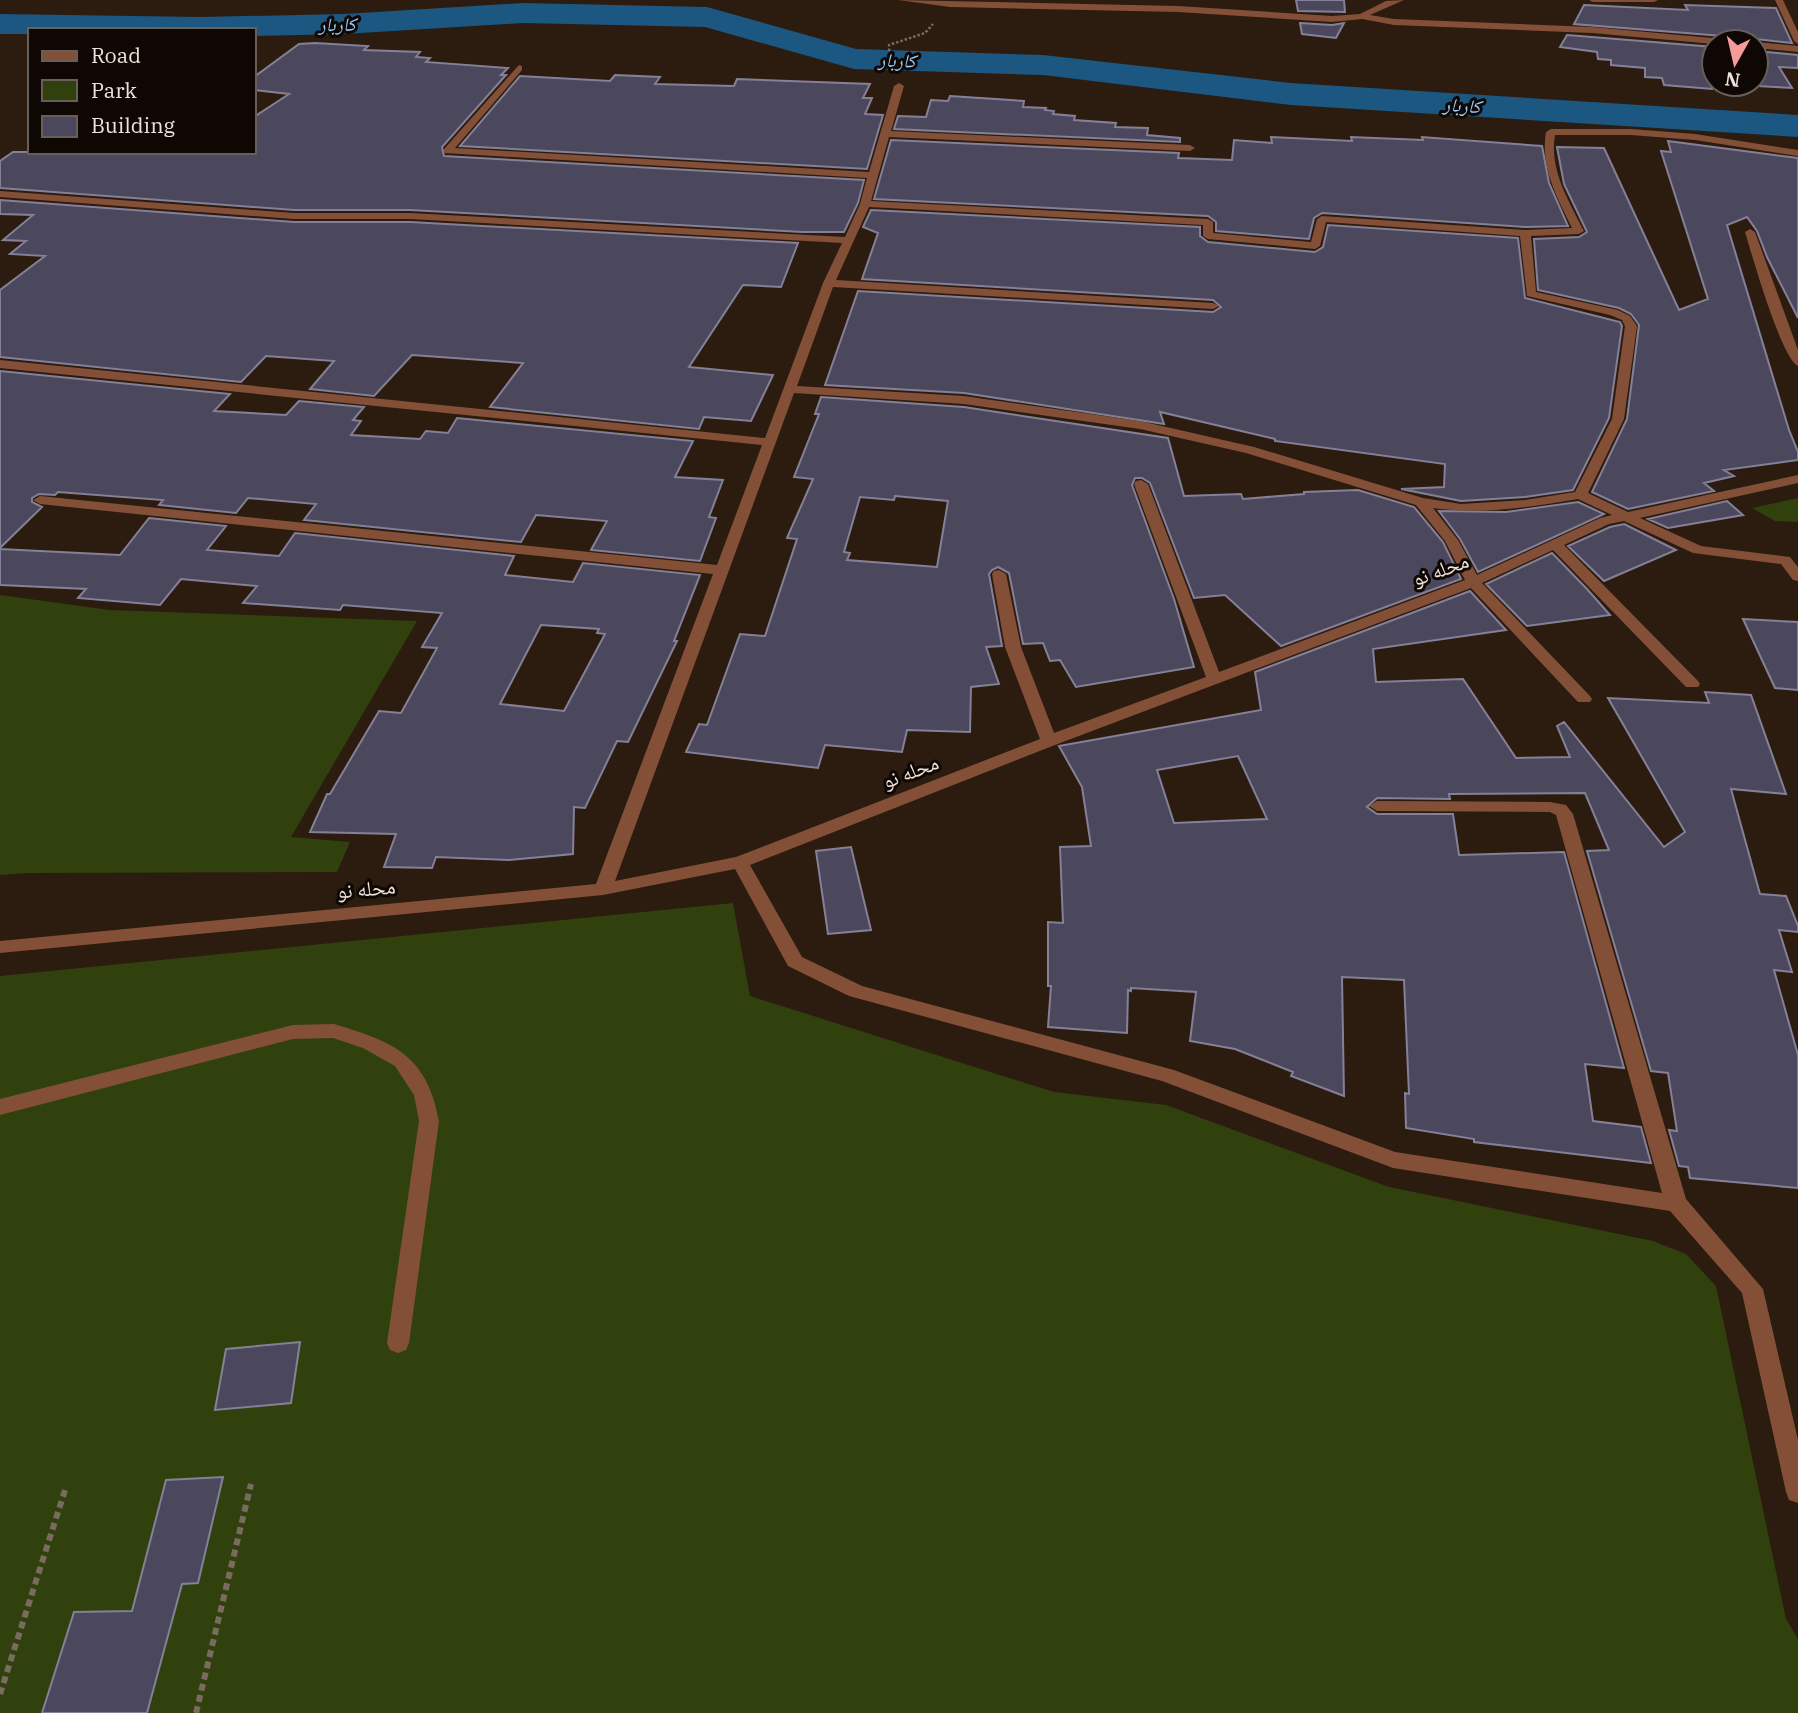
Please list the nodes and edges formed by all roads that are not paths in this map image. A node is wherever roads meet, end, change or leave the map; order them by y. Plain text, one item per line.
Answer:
1 (902, 0) edge
2 (1401, 0) edge
3 (1593, 0) edge
4 (1654, 0) edge
5 (1779, 0) edge
6 (1362, 16) junction
7 (1700, 40) edge
8 (1798, 41) edge
9 (1770, 46) edge
10 (1798, 49) edge
11 (519, 68) dead end
12 (899, 86) dead end
13 (885, 134) junction
14 (1190, 148) dead end
15 (1798, 153) edge
16 (873, 175) junction
17 (0, 194) edge
18 (864, 204) junction
19 (1749, 232) dead end
20 (1525, 233) junction
21 (848, 240) junction
22 (829, 283) junction
23 (1213, 306) dead end
24 (1798, 362) edge
25 (0, 364) edge
26 (790, 389) junction
27 (768, 442) junction
28 (1798, 478) edge
29 (1141, 484) dead end
30 (1580, 495) junction
31 (40, 500) dead end
32 (1421, 502) junction
33 (1625, 516) junction
34 (1555, 544) junction
35 (721, 570) junction
36 (999, 574) dead end
37 (1798, 577) edge
38 (1474, 582) junction
39 (1214, 678) junction
40 (1692, 684) dead end
41 (1584, 698) dead end
42 (1049, 741) junction
43 (1377, 806) dead end
44 (740, 862) junction
45 (603, 888) junction
46 (0, 947) edge
47 (0, 1107) edge
48 (1676, 1203) junction
49 (398, 1343) dead end
50 (1798, 1492) edge

1 - 6 street
2 - 6 street
3 - 4 street
5 - 8 street
6 - 7 street
9 - 10 street
11 - 16 street
12 - 13 street
13 - 14 street
13 - 16 street
15 - 20 street
16 - 18 street
17 - 21 street
18 - 20 street
18 - 21 street
19 - 24 street
20 - 30 street
21 - 22 street
22 - 23 street
22 - 26 street
25 - 27 street
26 - 27 street
26 - 32 street
27 - 35 street
28 - 33 street, محله نو
29 - 39 street
30 - 32 street
30 - 33 street
31 - 35 street
32 - 38 street
33 - 34 street, محله نو
33 - 37 street
34 - 38 street, محله نو
34 - 40 street
35 - 45 street
36 - 42 street
38 - 39 street, محله نو
38 - 41 street
39 - 42 street, محله نو
42 - 44 street, محله نو
43 - 48 street
44 - 45 street, محله نو
44 - 48 street
45 - 46 street, محله نو
47 - 49 street
48 - 50 street

